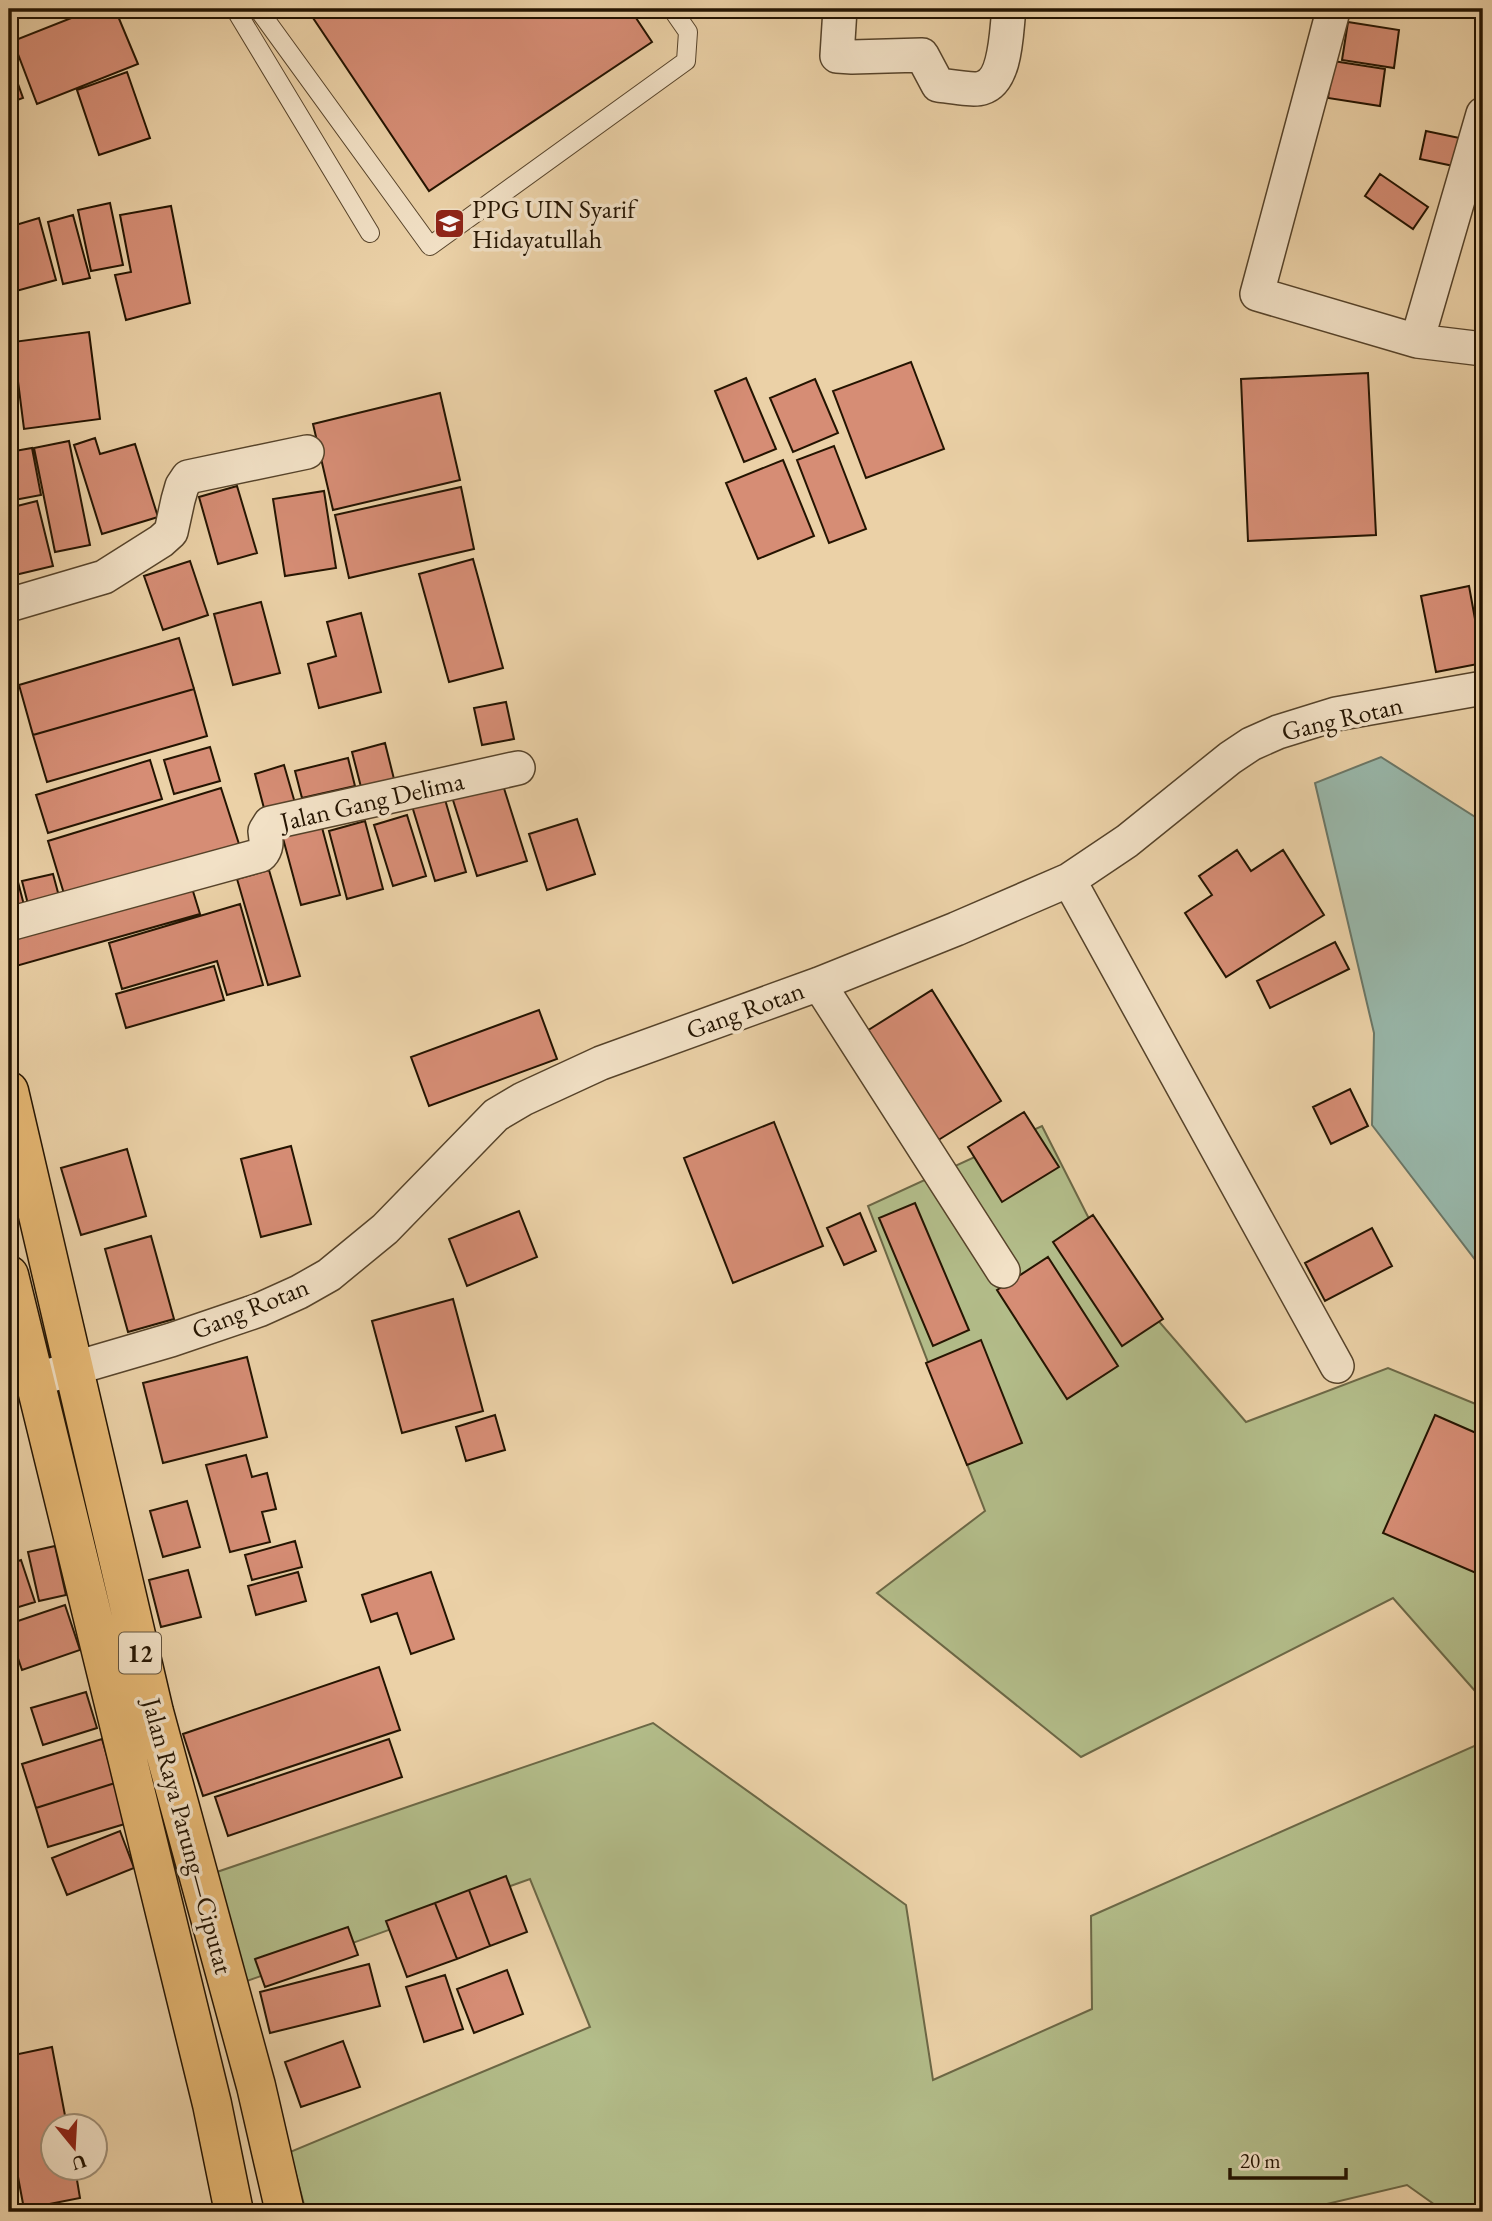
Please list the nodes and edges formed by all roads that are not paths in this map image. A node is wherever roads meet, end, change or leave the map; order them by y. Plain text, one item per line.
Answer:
1 (235, 9) edge
2 (258, 9) edge
3 (672, 9) edge
4 (840, 9) edge
5 (1009, 9) edge
6 (1333, 11) dead end
7 (1483, 114) edge
8 (370, 233) dead end
9 (1417, 341) junction
10 (1483, 349) edge
11 (307, 452) dead end
12 (9, 605) edge
13 (1483, 688) edge
14 (518, 768) dead end
15 (1069, 880) junction
16 (9, 924) edge
17 (819, 984) junction
18 (9, 1091) edge
19 (1003, 1271) dead end
20 (9, 1275) edge
21 (16, 1345) edge
22 (1337, 1366) dead end
23 (74, 1368) junction
24 (34, 1381) junction
25 (268, 2137) junction
26 (219, 2146) junction
27 (234, 2212) edge
28 (285, 2212) edge

1 - 8 lane
2 - 3 lane
4 - 5 street
6 - 9 street
7 - 9 street
9 - 10 street
11 - 12 street
13 - 15 street, Gang Rotan
14 - 16 street, Jalan Gang Delima
15 - 17 street, Gang Rotan
15 - 22 street
17 - 19 street
17 - 23 street, Gang Rotan
18 - 23 highway, Jalan Raya Parung—Ciputat / 12
20 - 21 highway, Jalan Raya Parung—Ciputat / 12
21 - 24 highway, Jalan Raya Parung—Ciputat / 12
23 - 24 street, Gang Rotan
23 - 25 highway, Jalan Raya Parung—Ciputat / 12
24 - 26 highway, Jalan Raya Parung—Ciputat / 12
25 - 26 highway
25 - 28 highway, Jalan Raya Parung—Ciputat / 12
26 - 27 highway, Jalan Raya Parung—Ciputat / 12

